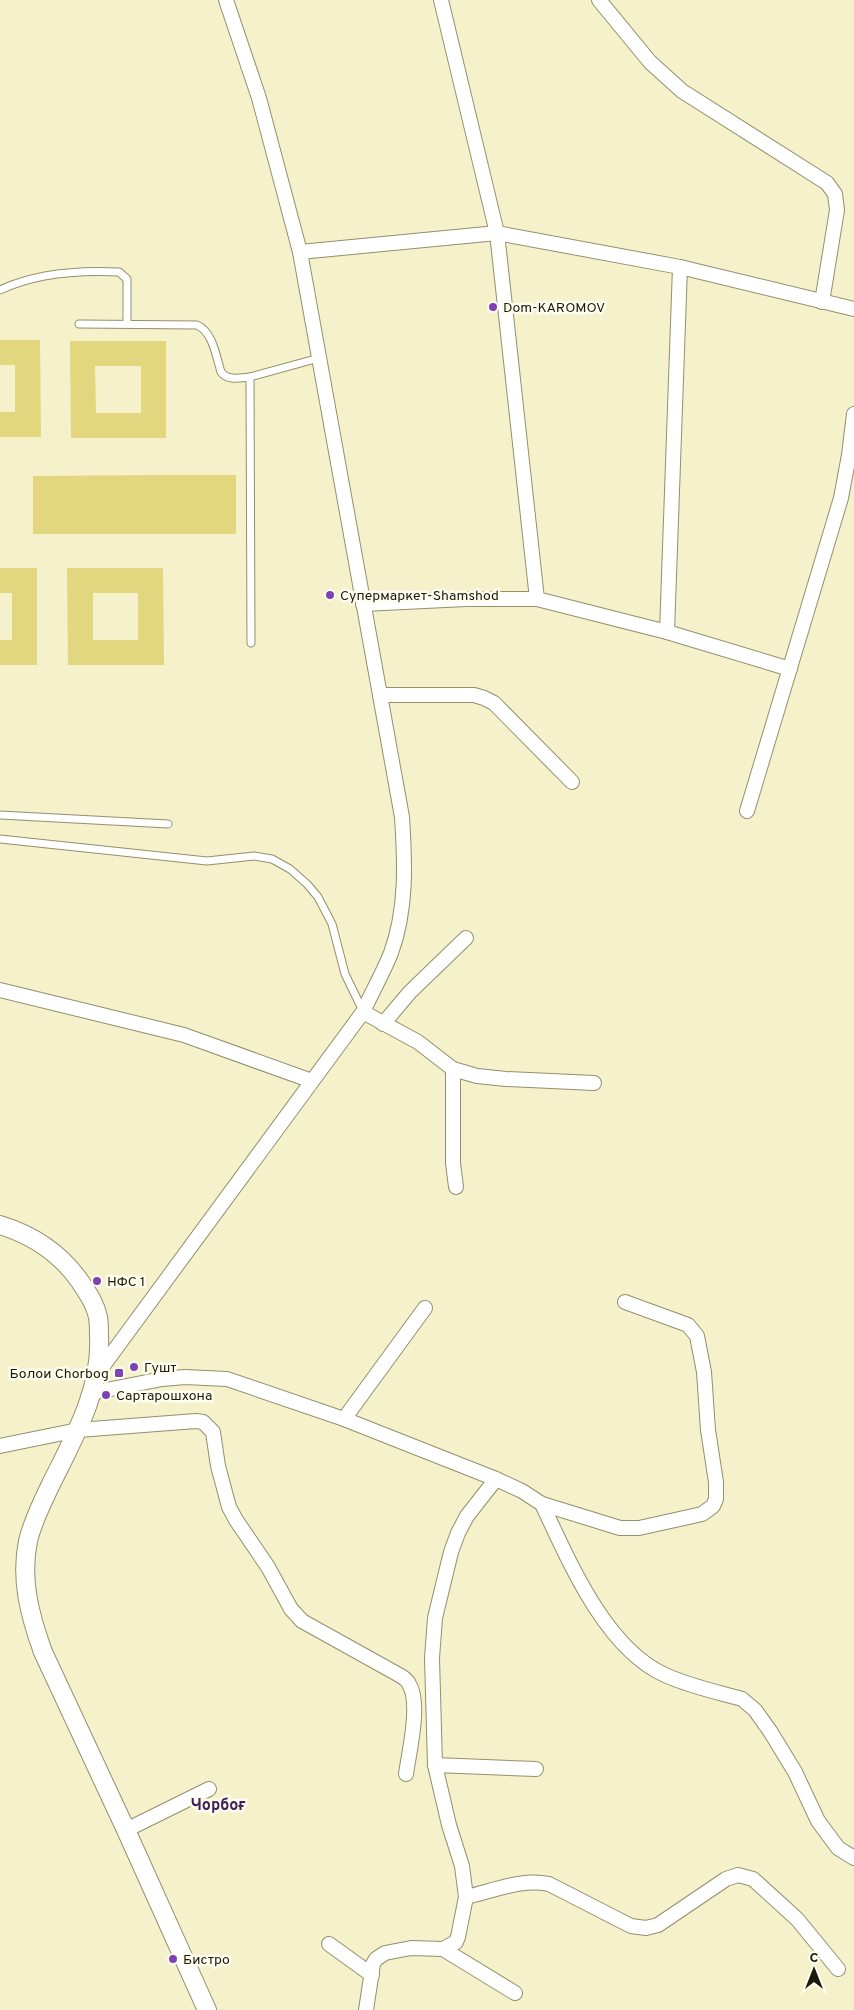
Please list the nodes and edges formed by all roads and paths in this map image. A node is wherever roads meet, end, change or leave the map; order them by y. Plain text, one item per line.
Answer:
1 (226, 0) edge
2 (441, 0) edge
3 (599, 0) edge
4 (497, 233) junction
5 (300, 252) junction
6 (680, 267) junction
7 (0, 290) edge
8 (822, 302) junction
9 (854, 309) edge
10 (79, 324) dead end
11 (127, 324) junction
12 (319, 358) junction
13 (250, 377) junction
14 (854, 414) edge
15 (537, 599) junction
16 (363, 604) junction
17 (667, 632) junction
18 (251, 643) dead end
19 (790, 668) junction
20 (380, 695) junction
21 (572, 782) dead end
22 (748, 810) dead end
23 (0, 815) edge
24 (168, 824) dead end
25 (0, 839) edge
26 (466, 938) dead end
27 (0, 990) edge
28 (363, 1012) junction
29 (383, 1024) junction
30 (453, 1069) junction
31 (312, 1081) junction
32 (594, 1084) dead end
33 (456, 1187) dead end
34 (0, 1225) edge
35 (625, 1302) dead end
36 (425, 1308) dead end
37 (97, 1374) junction
38 (91, 1393) junction
39 (344, 1419) junction
40 (78, 1430) junction
41 (0, 1446) edge
42 (496, 1479) junction
43 (542, 1504) junction
44 (435, 1765) junction
45 (536, 1769) dead end
46 (406, 1774) dead end
47 (209, 1789) dead end
48 (126, 1830) junction
49 (854, 1858) edge
50 (466, 1897) junction
51 (330, 1944) dead end
52 (443, 1949) junction
53 (838, 1968) dead end
54 (372, 1975) junction
55 (515, 1993) dead end
56 (207, 2010) edge
57 (366, 2010) edge

1 - 5 street
2 - 4 street
3 - 8 street
4 - 5 street
4 - 6 street
4 - 15 street
5 - 12 street
6 - 8 street
6 - 17 street
7 - 11 lane
8 - 9 street
10 - 11 lane
11 - 13 lane
12 - 13 lane
12 - 16 street
13 - 18 lane
14 - 19 street
15 - 16 street
15 - 17 street
16 - 20 street
17 - 19 street
19 - 22 street
20 - 21 street
20 - 28 street
23 - 24 lane
25 - 28 lane
26 - 29 street
27 - 31 street
28 - 29 street
28 - 31 street
29 - 30 street
30 - 32 street
30 - 33 street
31 - 37 street
34 - 37 street
35 - 43 street
36 - 39 street
37 - 38 street
38 - 39 street
38 - 40 street
39 - 42 street
40 - 41 street
40 - 46 street
40 - 48 street
42 - 43 street
42 - 44 street
43 - 49 street
44 - 45 street
44 - 50 street
47 - 48 street
48 - 56 street
50 - 52 street
50 - 53 street
51 - 54 street
52 - 54 street
52 - 55 street
54 - 57 street

